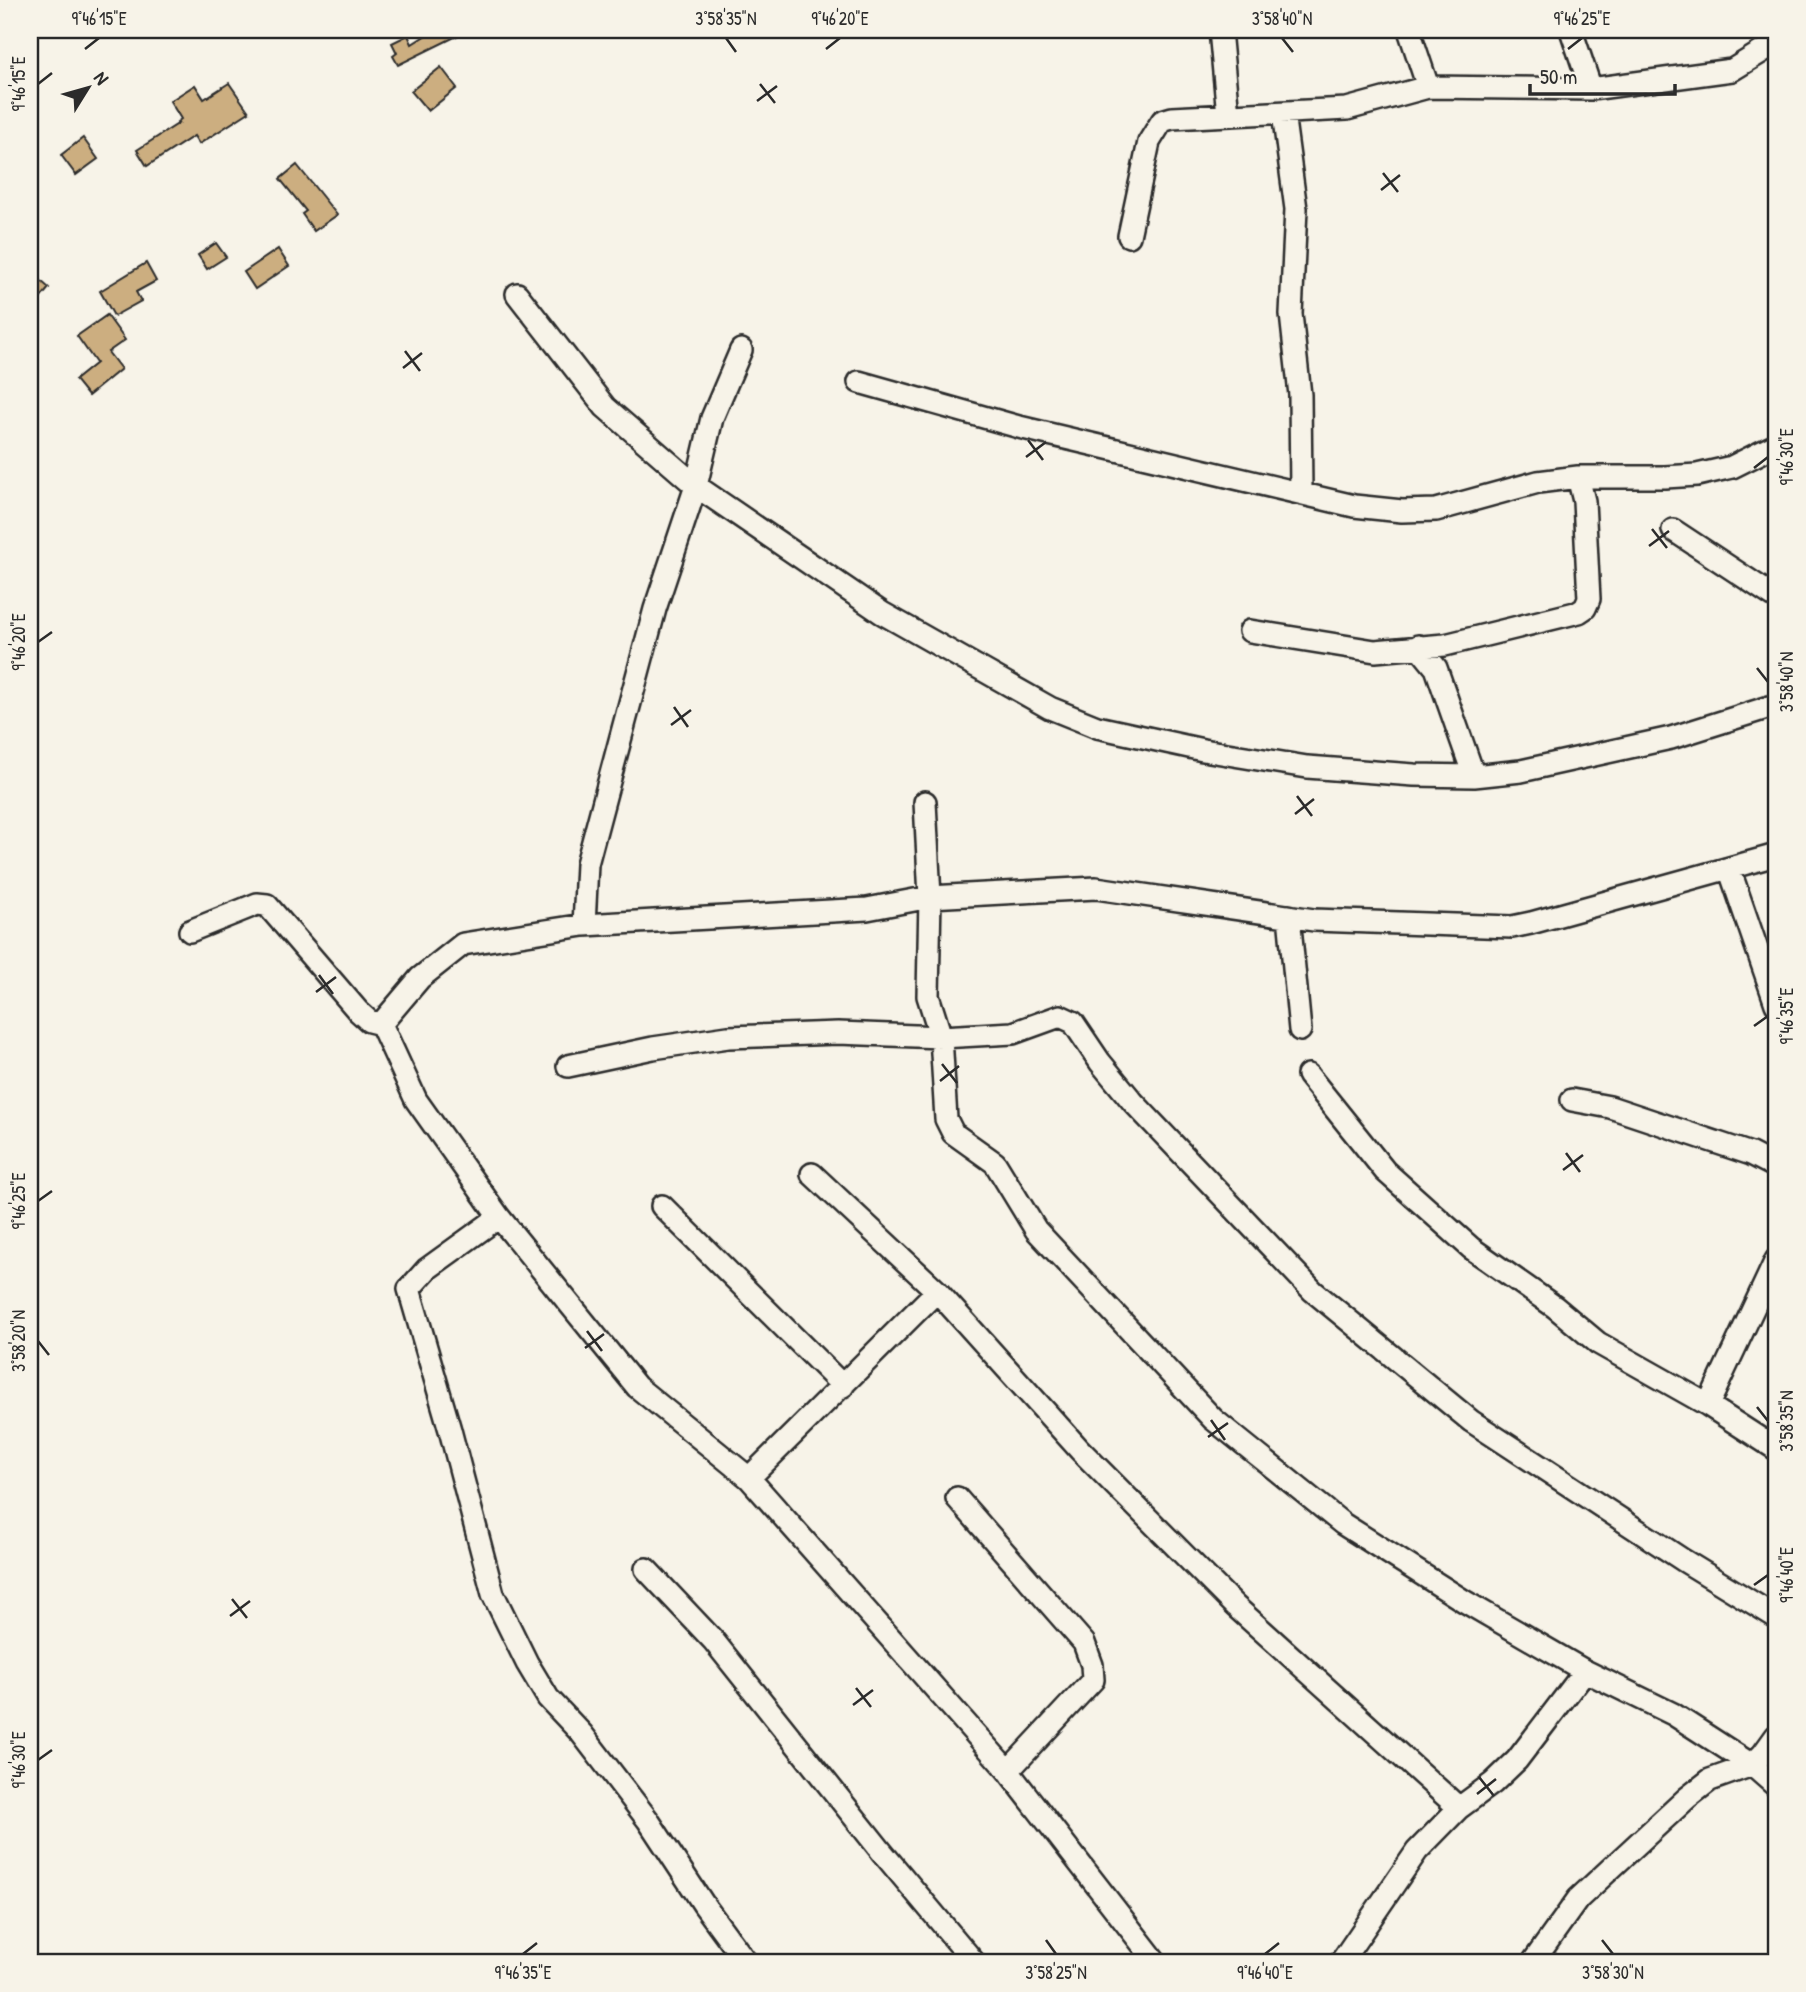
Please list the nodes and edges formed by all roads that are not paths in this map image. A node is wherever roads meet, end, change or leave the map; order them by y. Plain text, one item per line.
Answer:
1 (1220, 30) edge
2 (1409, 30) edge
3 (1571, 30) edge
4 (1776, 43) edge
5 (1428, 87) junction
6 (1591, 89) junction
7 (1283, 113) junction
8 (1228, 115) junction
9 (1129, 236) dead end
10 (517, 294) dead end
11 (741, 350) dead end
12 (859, 382) dead end
13 (1776, 445) edge
14 (1578, 477) junction
15 (696, 486) junction
16 (1301, 492) junction
17 (1674, 530) dead end
18 (1776, 598) edge
19 (1250, 631) dead end
20 (1418, 646) junction
21 (1776, 705) edge
22 (1474, 776) junction
23 (925, 802) dead end
24 (1776, 855) edge
25 (1730, 868) junction
26 (930, 897) junction
27 (1289, 916) junction
28 (584, 925) junction
29 (190, 931) dead end
30 (1776, 1004) edge
31 (382, 1024) junction
32 (1300, 1030) dead end
33 (941, 1038) junction
34 (568, 1066) dead end
35 (1308, 1075) dead end
36 (1572, 1100) dead end
37 (1776, 1167) edge
38 (812, 1174) dead end
39 (662, 1206) dead end
40 (499, 1217) junction
41 (1776, 1260) edge
42 (937, 1291) junction
43 (843, 1386) junction
44 (1708, 1405) junction
45 (1776, 1449) edge
46 (749, 1478) junction
47 (957, 1497) dead end
48 (646, 1569) dead end
49 (1776, 1617) edge
50 (1585, 1671) junction
51 (1776, 1736) edge
52 (1752, 1765) junction
53 (1008, 1771) junction
54 (1776, 1786) edge
55 (1459, 1808) junction
56 (746, 1962) edge
57 (974, 1962) edge
58 (1156, 1962) edge
59 (1341, 1962) edge
60 (1533, 1962) edge

1 - 8 street
2 - 5 street
3 - 6 street
4 - 6 street
5 - 6 street
5 - 7 street
7 - 8 street
7 - 16 street
8 - 9 street
10 - 15 street
11 - 15 street
12 - 16 street
13 - 14 street
14 - 16 street
14 - 20 street
15 - 22 street
15 - 28 street
17 - 18 street
19 - 20 street
20 - 22 street
21 - 22 street
23 - 26 street
24 - 25 street
25 - 27 street
25 - 30 street
26 - 27 street
26 - 28 street
26 - 33 street
27 - 32 street
28 - 31 street
29 - 31 street
31 - 40 street
33 - 34 street
33 - 49 street
33 - 50 street
35 - 44 street
36 - 37 street
38 - 42 street
39 - 43 street
40 - 46 street
40 - 56 street
41 - 44 street
42 - 43 street
42 - 55 street
43 - 46 street
44 - 45 street
46 - 53 street
47 - 53 street
48 - 57 street
50 - 52 street
50 - 55 street
51 - 52 street
52 - 54 street
52 - 60 street
53 - 58 street
55 - 59 street

